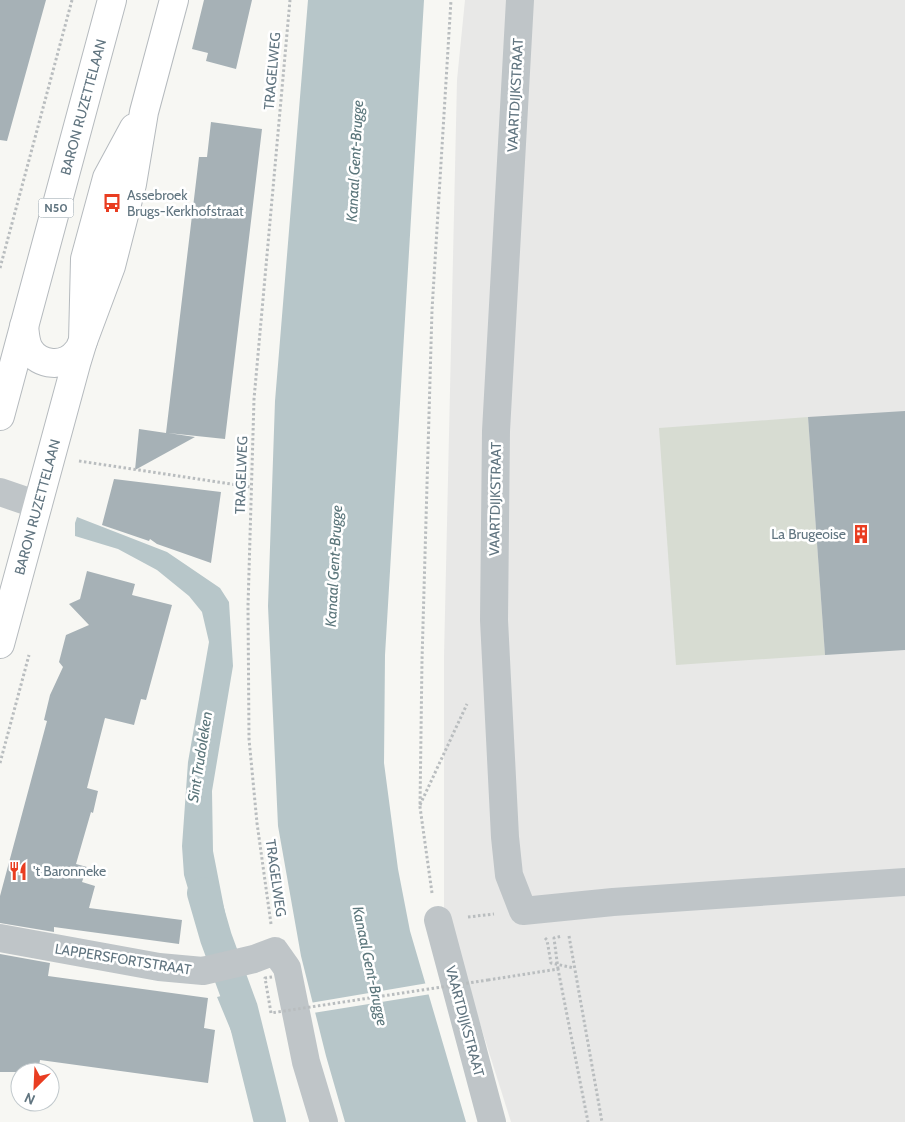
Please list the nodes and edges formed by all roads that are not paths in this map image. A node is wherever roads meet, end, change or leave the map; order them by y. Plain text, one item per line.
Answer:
1 (112, 0) edge
2 (174, 0) edge
3 (520, 0) edge
4 (24, 326) junction
5 (83, 341) junction
6 (0, 416) edge
7 (0, 492) edge
8 (38, 505) junction
9 (0, 644) edge
10 (905, 882) edge
11 (438, 920) road end
12 (0, 938) edge
13 (324, 1122) edge
14 (492, 1122) edge

1 - 4 main road, BARON RUZETTELAAN / N50
2 - 5 main road, BARON RUZETTELAAN
3 - 10 street, VAARTDIJKSTRAAT
4 - 5 main road, N50
4 - 6 main road, BARON RUZETTELAAN / N50
5 - 8 main road, BARON RUZETTELAAN
7 - 8 street
8 - 9 main road, BARON RUZETTELAAN
11 - 14 street, VAARTDIJKSTRAAT
12 - 13 street, LAPPERSFORTSTRAAT

